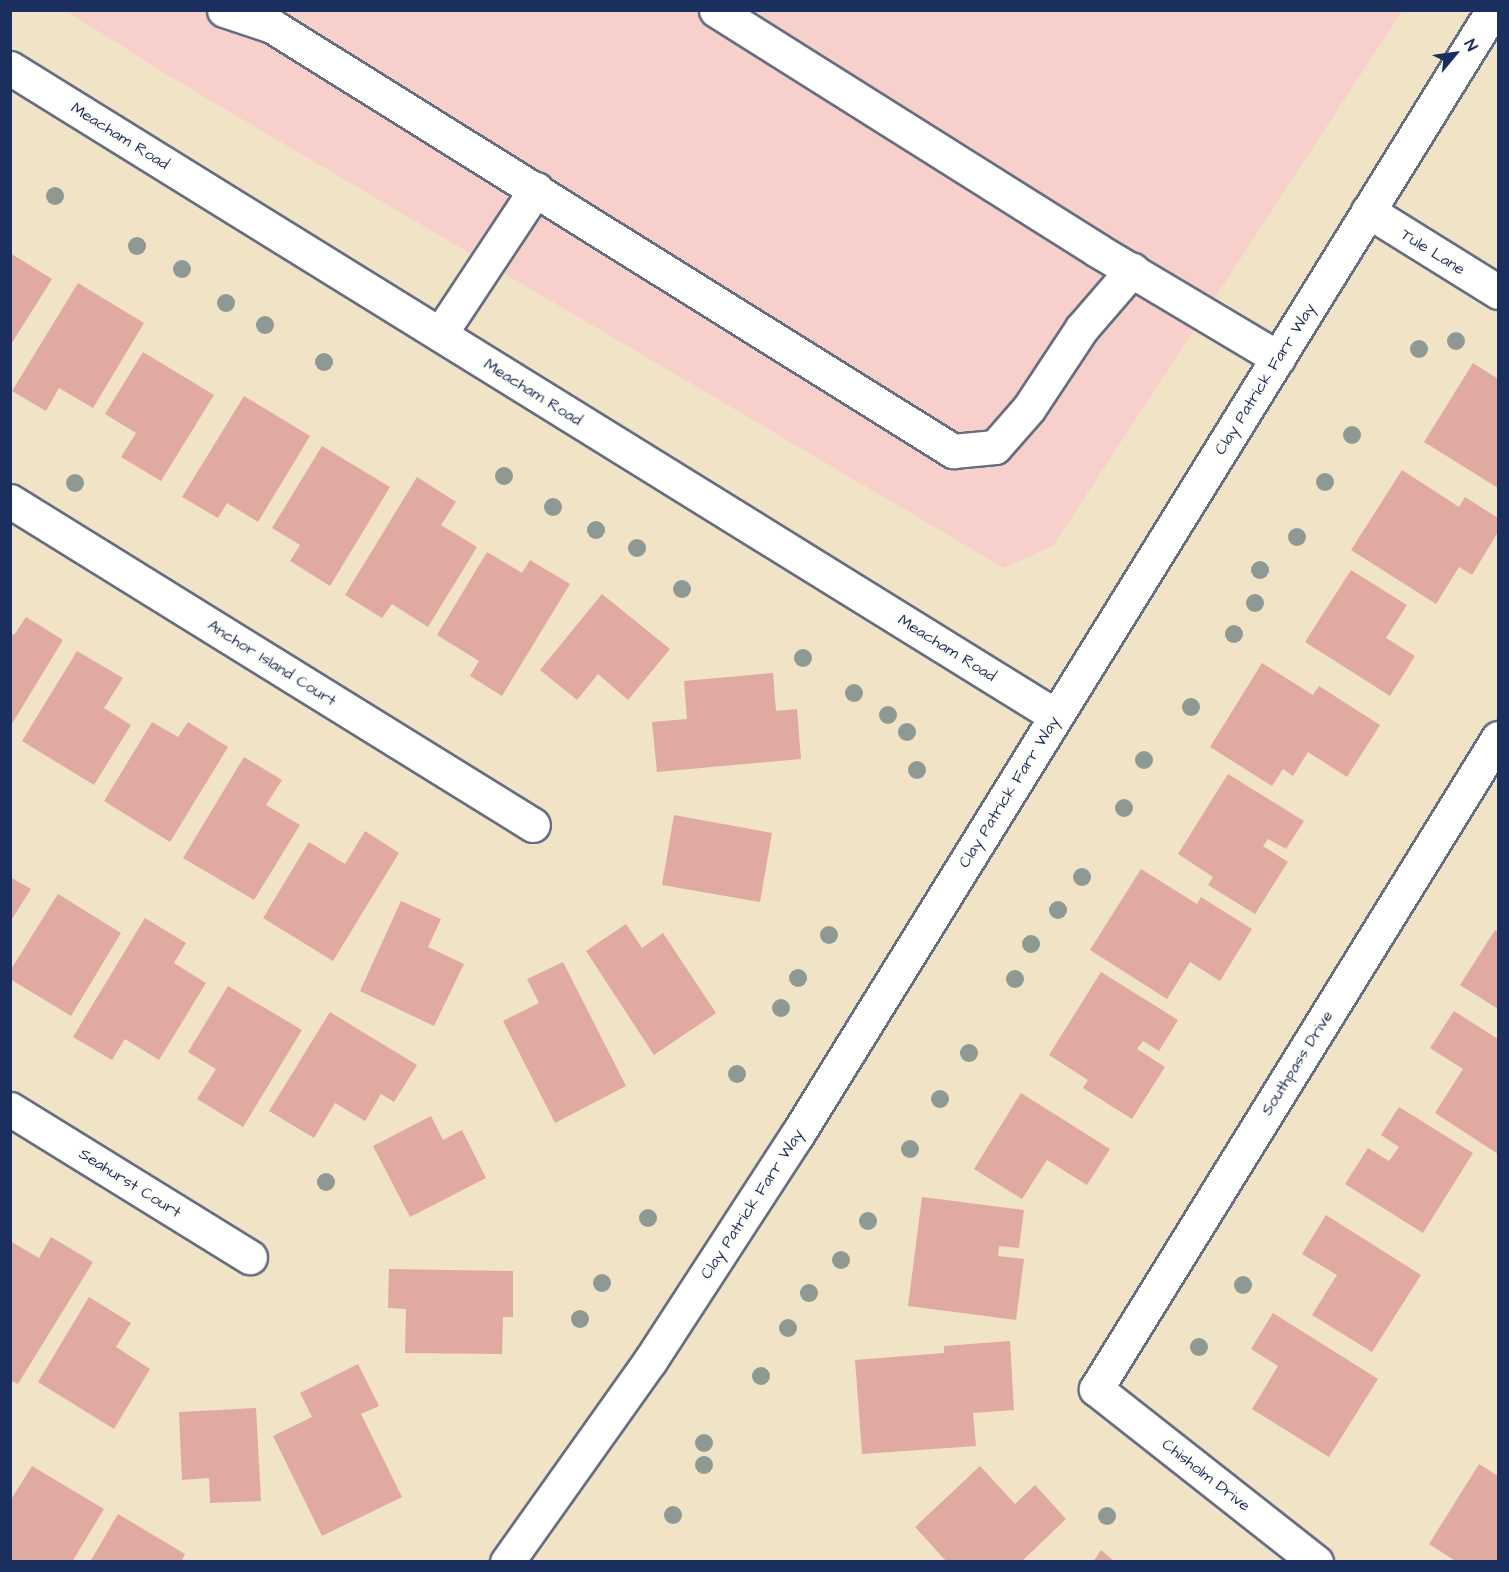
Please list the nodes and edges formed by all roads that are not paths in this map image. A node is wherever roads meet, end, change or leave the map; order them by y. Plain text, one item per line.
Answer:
1 (224, 10) edge
2 (716, 10) edge
3 (1493, 10) edge
4 (10, 69) edge
5 (536, 189) junction
6 (1368, 212) junction
7 (1132, 270) junction
8 (1498, 292) edge
9 (440, 334) junction
10 (1278, 358) junction
11 (10, 501) edge
12 (1056, 716) junction
13 (1498, 738) edge
14 (533, 825) dead end
15 (10, 1109) edge
16 (250, 1257) dead end
17 (1096, 1389) joint
18 (507, 1562) edge
19 (1316, 1562) edge

1 - 5 street
2 - 7 street
3 - 6 street, Clay Patrick Farr Way
4 - 9 street, Meacham Road
5 - 7 street
5 - 9 street
6 - 8 street, Tule Lane
6 - 10 street, Clay Patrick Farr Way
7 - 10 street
9 - 12 street, Meacham Road
10 - 12 street, Clay Patrick Farr Way
11 - 14 street, Anchor Island Court
12 - 18 street, Clay Patrick Farr Way
13 - 17 street, Southpass Drive
15 - 16 street, Seahurst Court
17 - 19 street, Chisholm Drive

